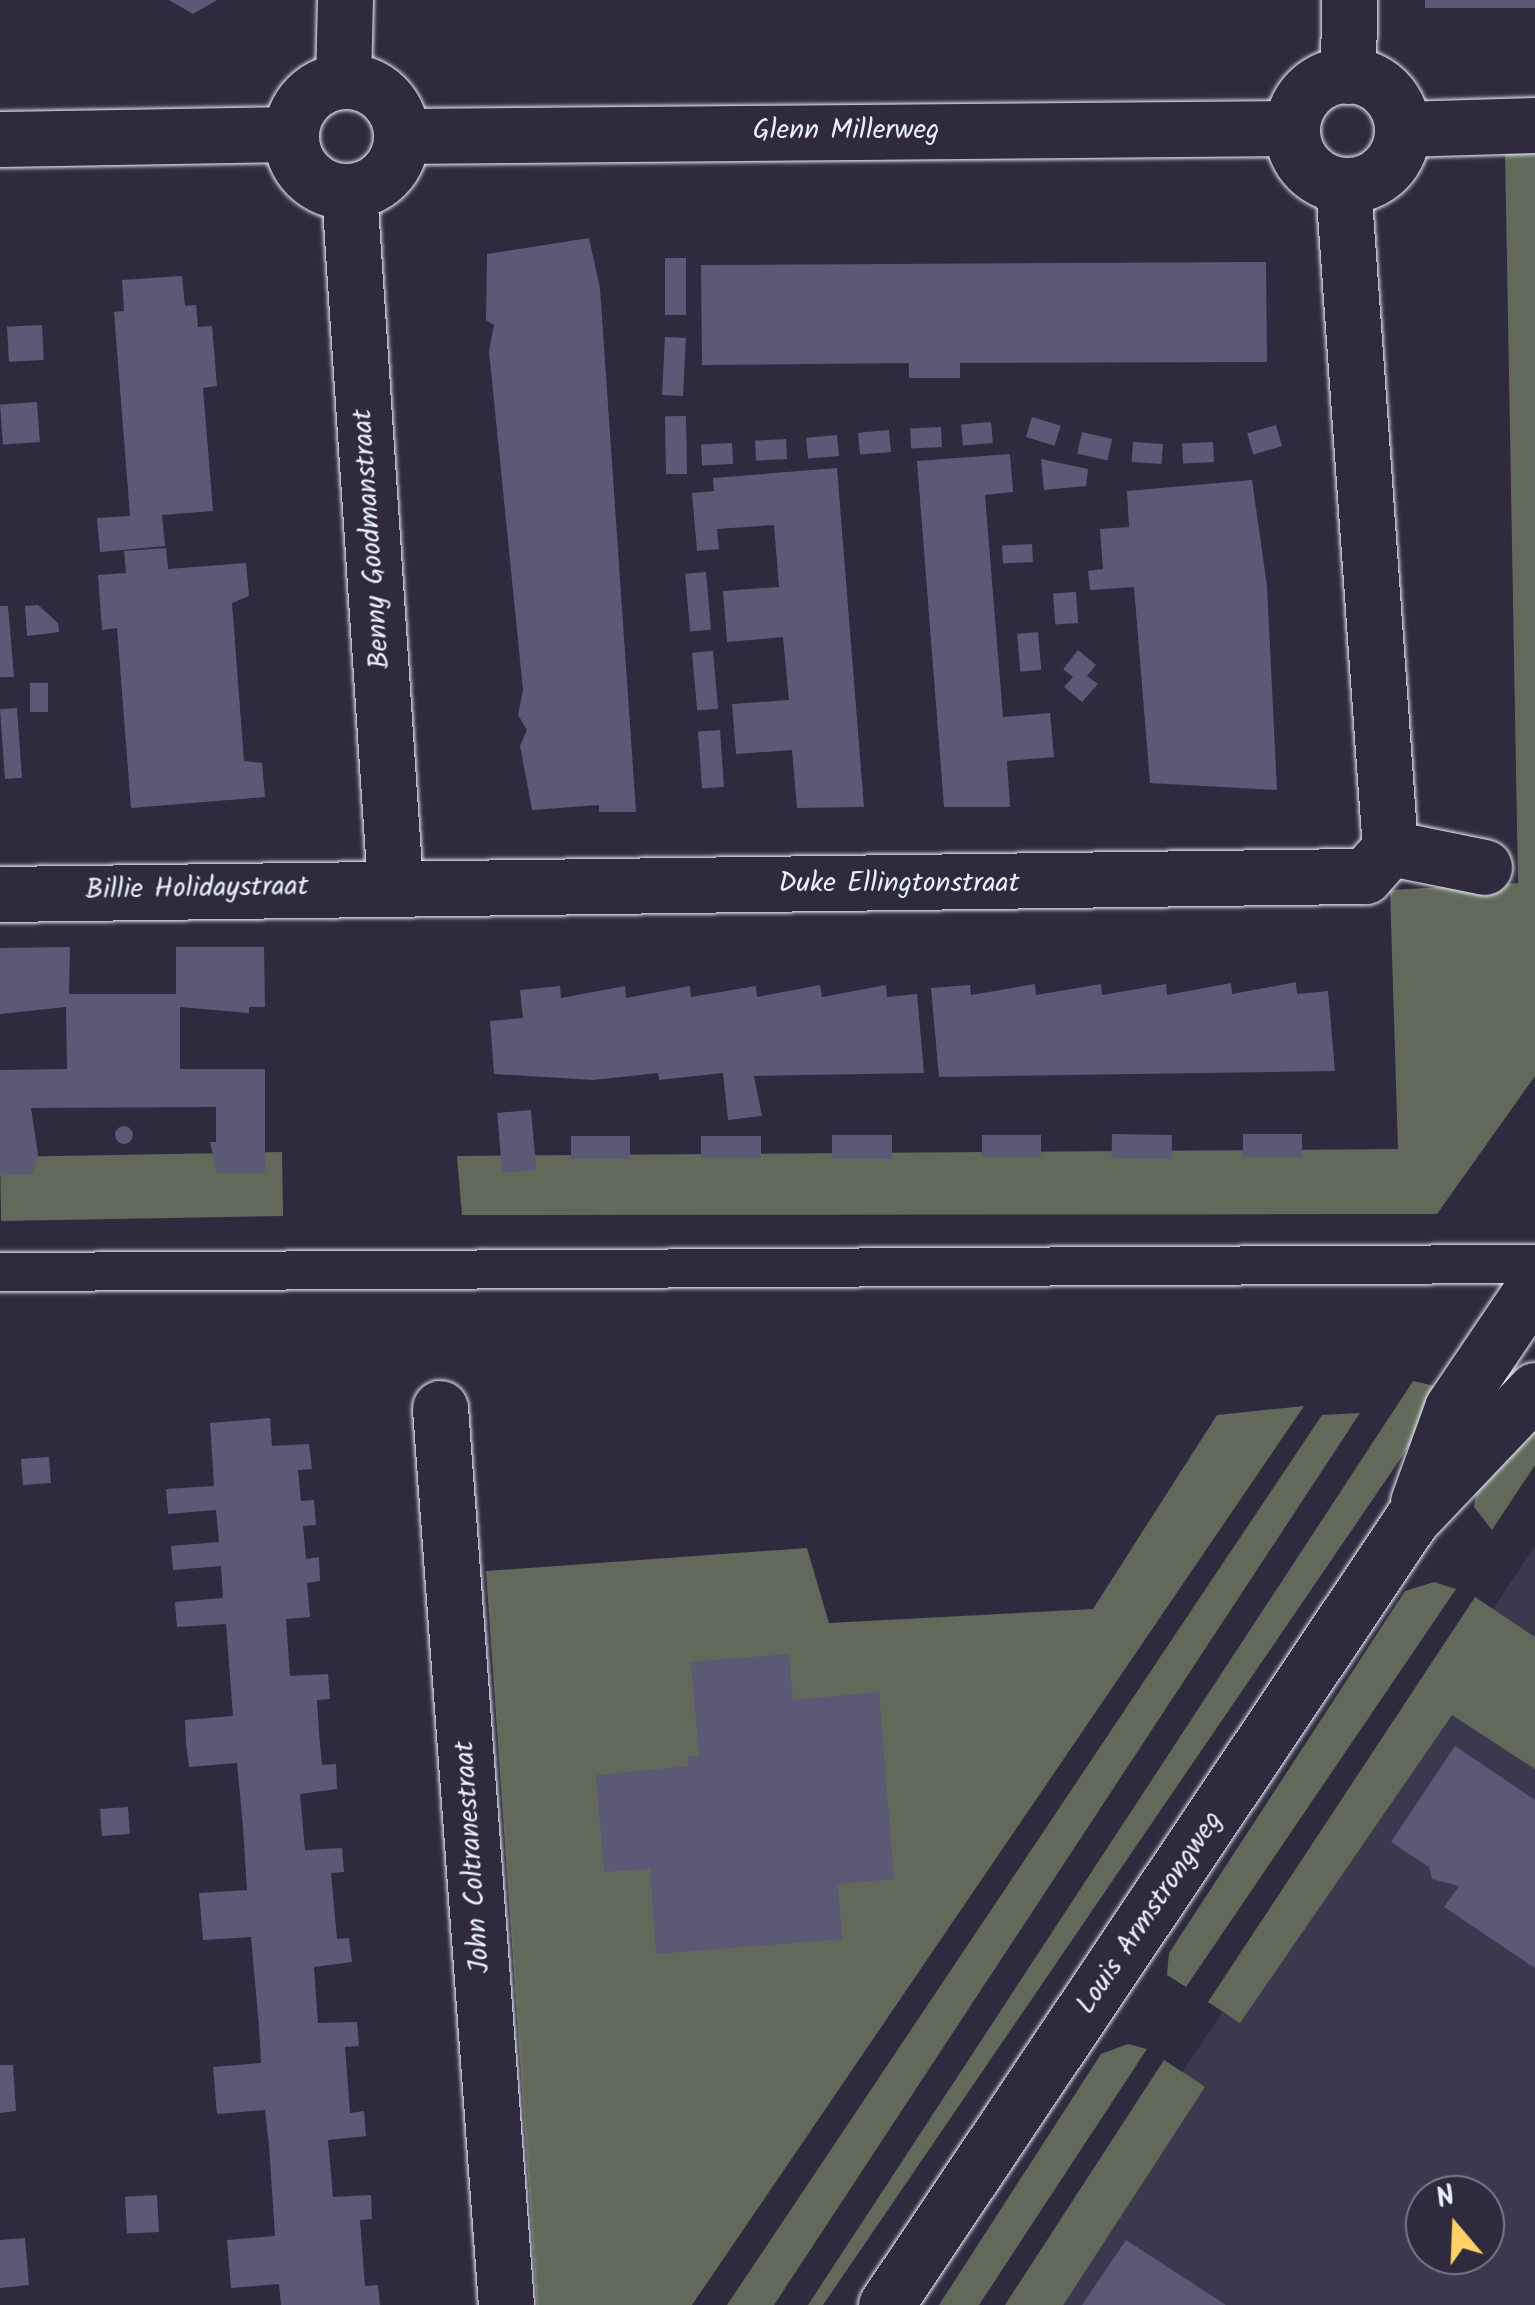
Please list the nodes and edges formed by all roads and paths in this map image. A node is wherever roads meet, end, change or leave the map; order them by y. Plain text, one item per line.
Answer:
1 (345, 0) edge
2 (1349, 0) edge
3 (1348, 76) junction
4 (343, 81) junction
5 (1535, 125) edge
6 (1292, 128) junction
7 (1402, 129) junction
8 (291, 134) junction
9 (401, 136) junction
10 (0, 138) edge
11 (1343, 185) junction
12 (349, 191) junction
13 (1390, 848) junction
14 (1484, 866) dead end
15 (395, 886) junction
16 (0, 894) edge
17 (1535, 1264) edge
18 (0, 1272) edge
19 (1535, 1285) edge
20 (1535, 1390) edge
21 (440, 1408) dead end
22 (1412, 1518) junction
23 (506, 2305) edge
24 (886, 2305) edge

1 - 4 street
2 - 3 street
3 - 6 street
3 - 7 street
4 - 8 street
4 - 9 street
5 - 7 street
6 - 9 street, Glenn Millerweg
6 - 11 street
7 - 11 street
8 - 10 street
8 - 12 street
9 - 12 street
11 - 13 street
12 - 15 street, Benny Goodmanstraat
13 - 14 street
13 - 15 street, Duke Ellingtonstraat
15 - 16 street, Billie Holidaystraat
17 - 18 lane
19 - 22 street, Louis Armstrongweg
20 - 22 street, Louis Armstrongweg
21 - 23 street, John Coltranestraat
22 - 24 street, Louis Armstrongweg

